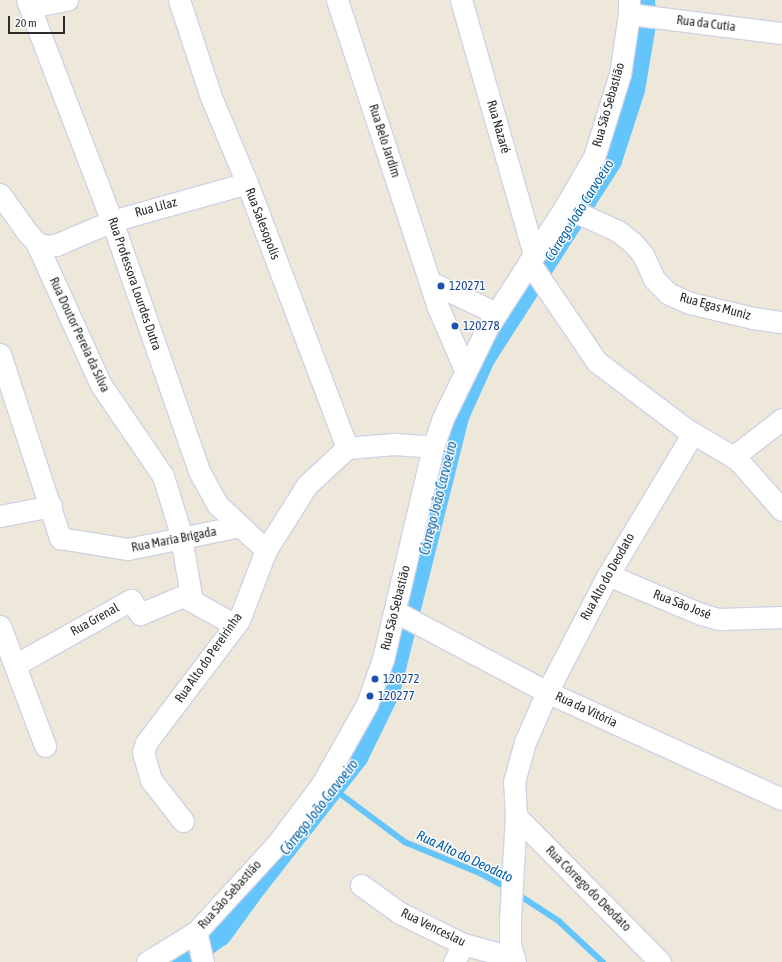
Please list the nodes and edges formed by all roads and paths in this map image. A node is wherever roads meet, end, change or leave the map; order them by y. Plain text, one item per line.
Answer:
1 (67, 0) edge
2 (179, 0) edge
3 (337, 0) edge
4 (461, 0) edge
5 (29, 4) edge
6 (633, 10) edge
7 (782, 33) edge
8 (247, 183) junction
9 (0, 194) edge
10 (576, 213) junction
11 (112, 221) junction
12 (41, 244) junction
13 (532, 258) junction
14 (430, 282) junction
15 (496, 313) junction
16 (782, 322) edge
17 (0, 354) edge
18 (465, 370) junction
19 (782, 419) edge
20 (693, 433) junction
21 (433, 447) junction
22 (347, 448) junction
23 (734, 457) junction
24 (51, 506) junction
25 (782, 510) edge
26 (0, 516) edge
27 (240, 526) junction
28 (182, 540) junction
29 (266, 550) junction
30 (608, 575) junction
31 (192, 601) junction
32 (405, 616) junction
33 (782, 617) edge
34 (235, 625) junction
35 (0, 626) edge
36 (15, 665) junction
37 (547, 692) junction
38 (45, 746) dead end
39 (782, 799) edge
40 (516, 816) junction
41 (184, 821) dead end
42 (361, 885) dead end
43 (200, 949) edge
44 (458, 953) edge
45 (147, 962) edge
46 (509, 962) edge
47 (515, 962) edge
48 (660, 962) edge

1 - 5 street
2 - 8 street, Rua Salesopolis
3 - 14 street, Rua Belo Jardim
4 - 13 street, Rua Nazaré
5 - 11 street, Rua Professora Lourdes Dutra
6 - 7 street, Rua da Cutia
6 - 10 street, Rua São Sebastião
8 - 11 street, Rua Lilaz
8 - 22 street, Rua Salesopolis
9 - 12 street, Rua Doutor Pereia da Silva
10 - 13 street, Rua São Sebastião
10 - 16 street, Rua Egas Muniz
11 - 12 street, Rua Lilaz
11 - 27 street, Rua Professora Lourdes Dutra
12 - 28 street, Rua Doutor Pereia da Silva
13 - 15 street, Rua São Sebastião
13 - 20 street, Rua Nazaré
14 - 15 street
14 - 18 street, Rua Belo Jardim
15 - 18 street, Rua São Sebastião
17 - 24 street
18 - 21 street, Rua São Sebastião
19 - 23 street
20 - 23 street, Rua Nazaré
20 - 30 street, Rua Alto do Deodato
21 - 22 street
21 - 32 street, Rua São Sebastião
22 - 29 street, Rua Alto do Pereirinha
23 - 25 street, Rua Nazaré
24 - 26 street
24 - 28 street, Rua Maria Brigada
27 - 28 street, Rua Maria Brigada
27 - 29 street, Rua Professora Lourdes Dutra
28 - 31 street, Rua Doutor Pereia da Silva
29 - 34 street, Rua Alto do Pereirinha
30 - 33 street, Rua São José
30 - 37 street, Rua Alto do Deodato
31 - 34 street, Rua Grenal
31 - 36 street, Rua Grenal
32 - 37 street, Rua da Vitória
32 - 43 street, Rua São Sebastião
34 - 41 street, Rua Alto do Pereirinha
35 - 36 street
36 - 38 street
37 - 39 street, Rua da Vitória
37 - 40 street, Rua Alto do Deodato
40 - 47 street, Rua Alto do Deodato
40 - 48 street, Rua Córrego do Deodato
42 - 44 street, Rua Venceslau
43 - 45 street, Rua São Sebastião
44 - 46 street, Rua Venceslau

